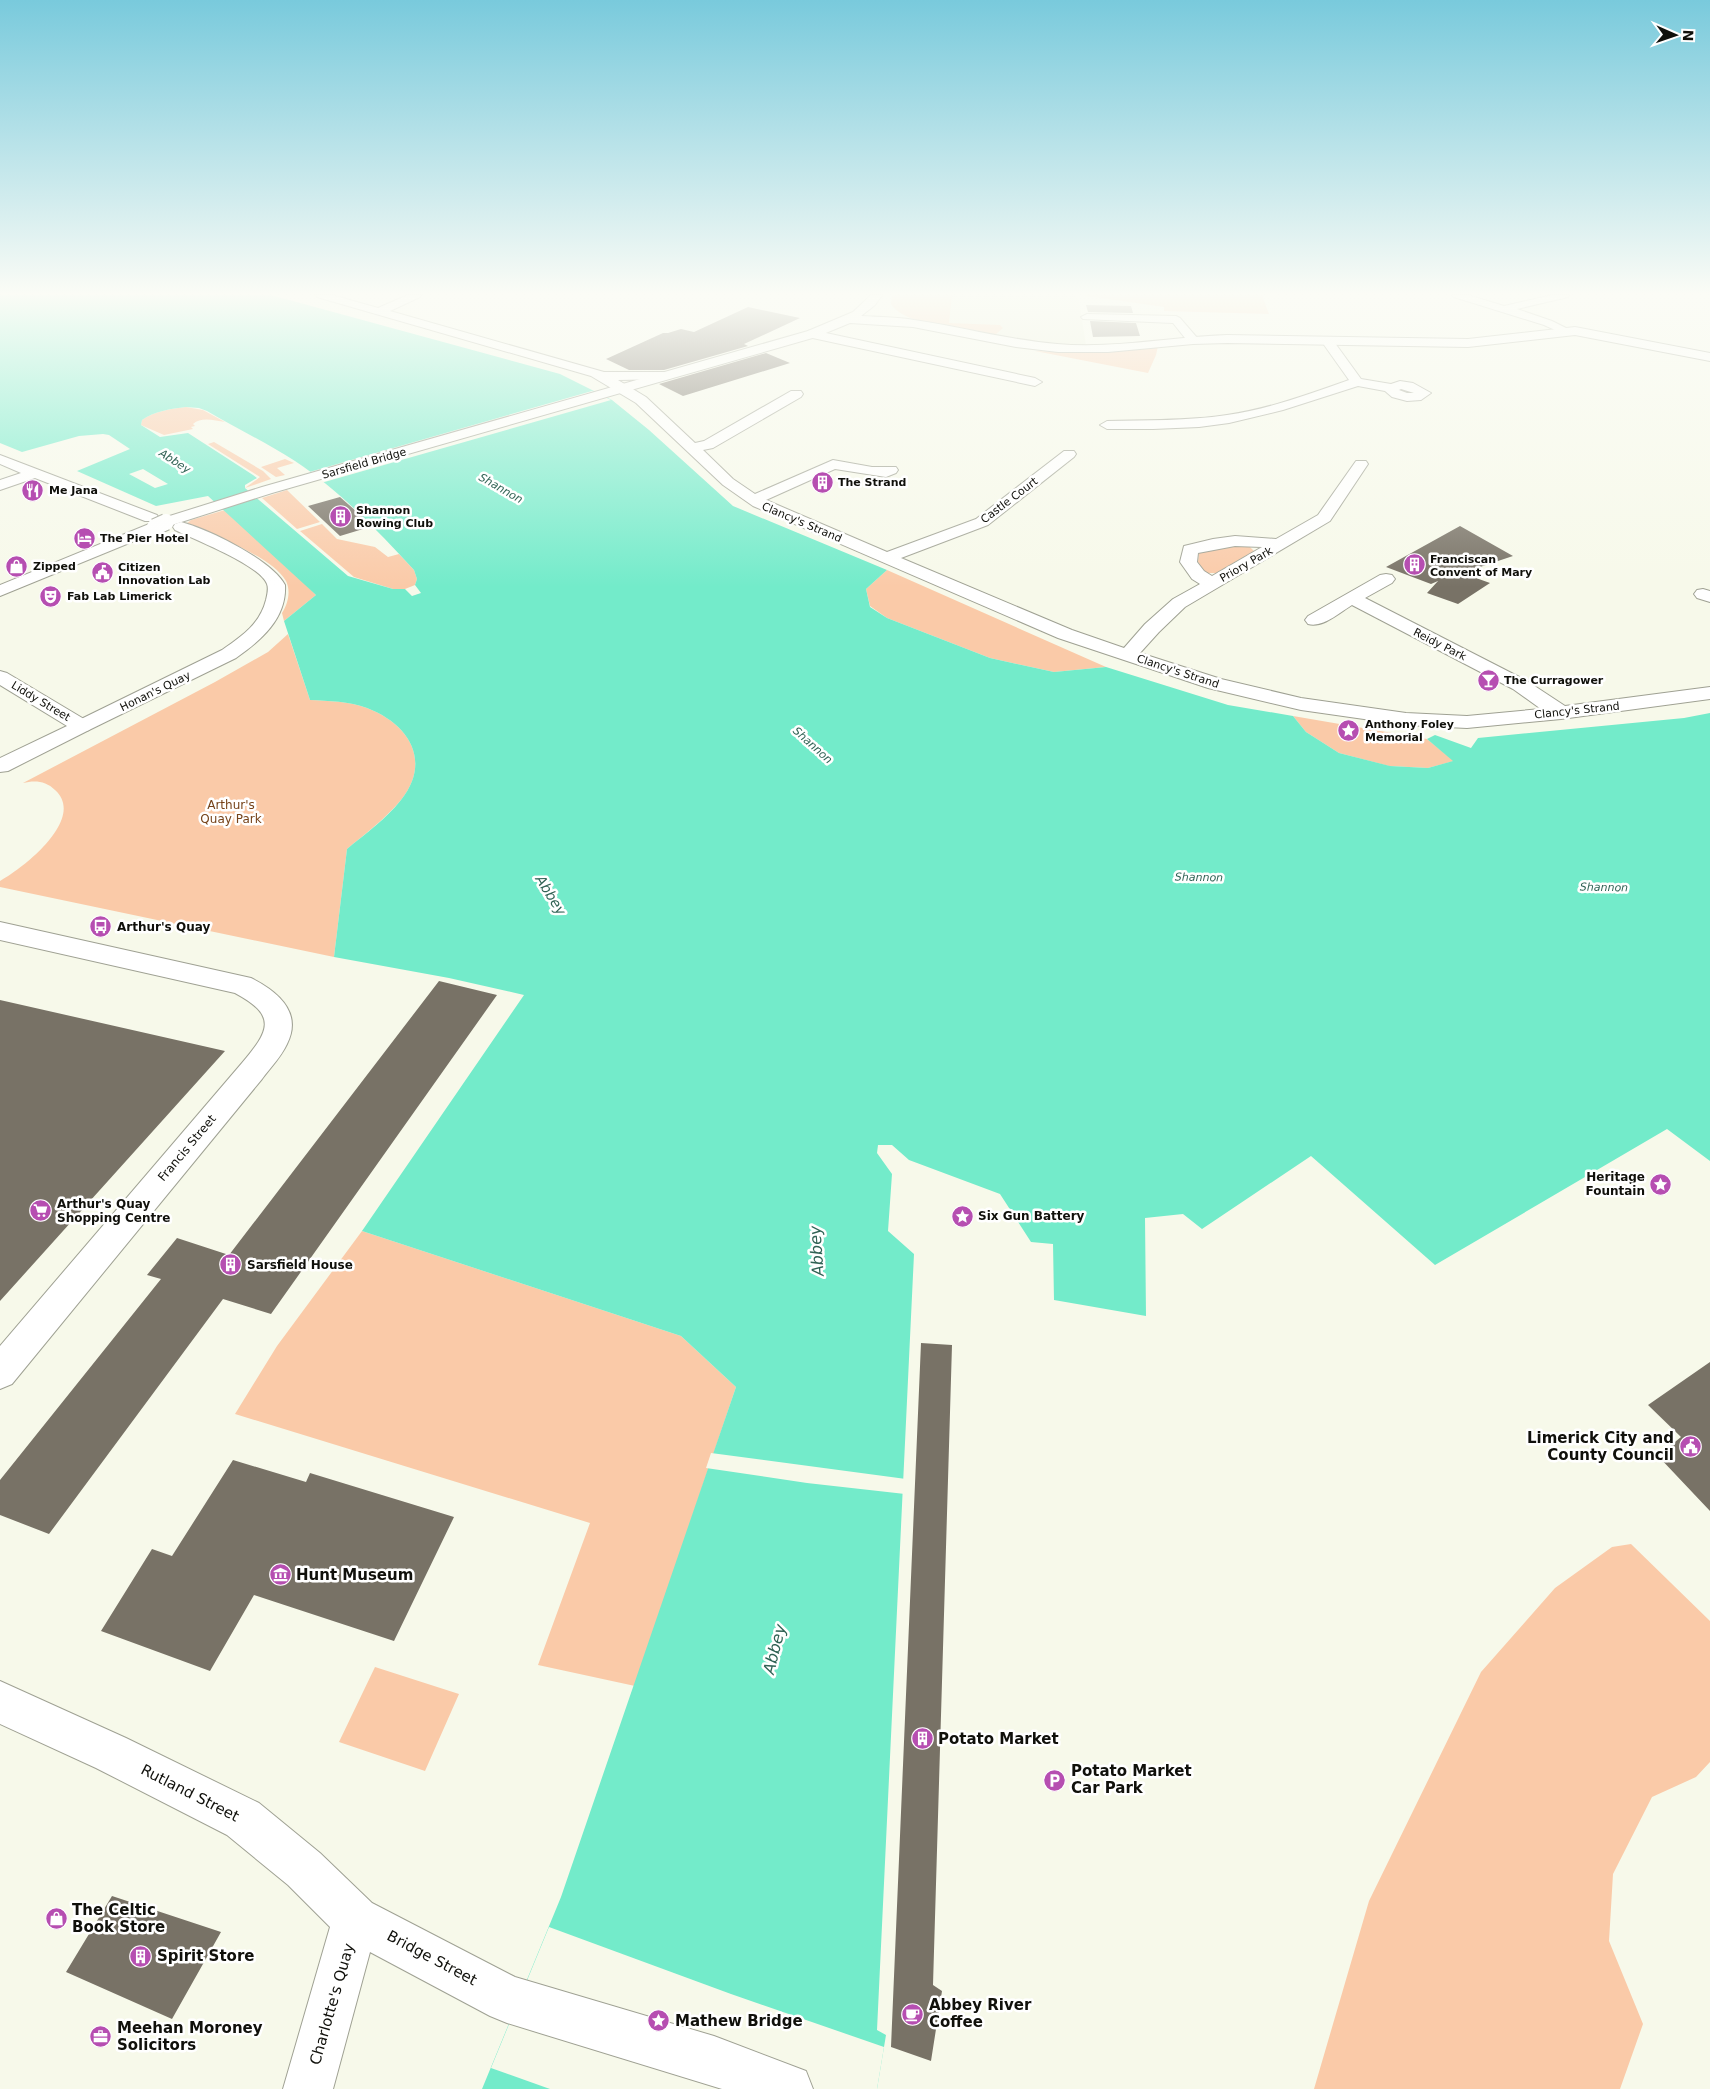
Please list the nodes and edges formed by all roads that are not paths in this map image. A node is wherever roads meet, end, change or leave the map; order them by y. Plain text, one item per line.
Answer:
1 (608, 392) edge
2 (628, 392) edge
3 (651, 392) edge
4 (1324, 392) edge
5 (796, 394) dead end
6 (642, 401) junction
7 (1107, 425) dead end
8 (691, 448) junction
9 (1069, 454) dead end
10 (0, 459) edge
11 (1361, 464) dead end
12 (890, 470) dead end
13 (35, 473) junction
14 (0, 485) edge
15 (754, 500) junction
16 (153, 522) junction
17 (181, 528) dead end
18 (1280, 545) junction
19 (888, 558) junction
20 (1386, 579) dead end
21 (1212, 584) junction
22 (0, 591) edge
23 (1352, 598) junction
24 (1314, 620) dead end
25 (1128, 655) junction
26 (0, 677) edge
27 (1710, 693) edge
28 (1561, 713) junction
29 (82, 726) junction
30 (0, 766) edge
31 (0, 931) edge
32 (3, 1366) edge
33 (0, 1702) edge
34 (356, 1919) junction
35 (308, 2089) edge
36 (788, 2089) edge

1 - 16 street, Sarsfield Bridge, bridge
2 - 6 street, Clancy's Strand
3 - 6 street
4 - 7 street
5 - 8 street
6 - 8 street, Clancy's Strand
8 - 15 street, Clancy's Strand
9 - 19 street, Castle Court
10 - 13 street
11 - 18 street, Priory Park
12 - 15 street
13 - 14 street
13 - 16 street
15 - 19 street, Clancy's Strand
16 - 22 street, Sarsfield Bridge
17 - 29 street, Honan's Quay
18 - 21 street, Priory Park
18 - 21 street, Priory Park
19 - 25 street, Clancy's Strand
20 - 23 street
21 - 25 street, Priory Park
23 - 24 street
23 - 28 street, Reidy Park
25 - 28 street, Clancy's Strand
26 - 29 street, Liddy Street
27 - 28 street, Clancy's Strand
29 - 30 street, Honan's Quay
31 - 32 street, Francis Street
33 - 34 street, Rutland Street
34 - 35 street, Charlotte's Quay
34 - 36 street, Bridge Street

